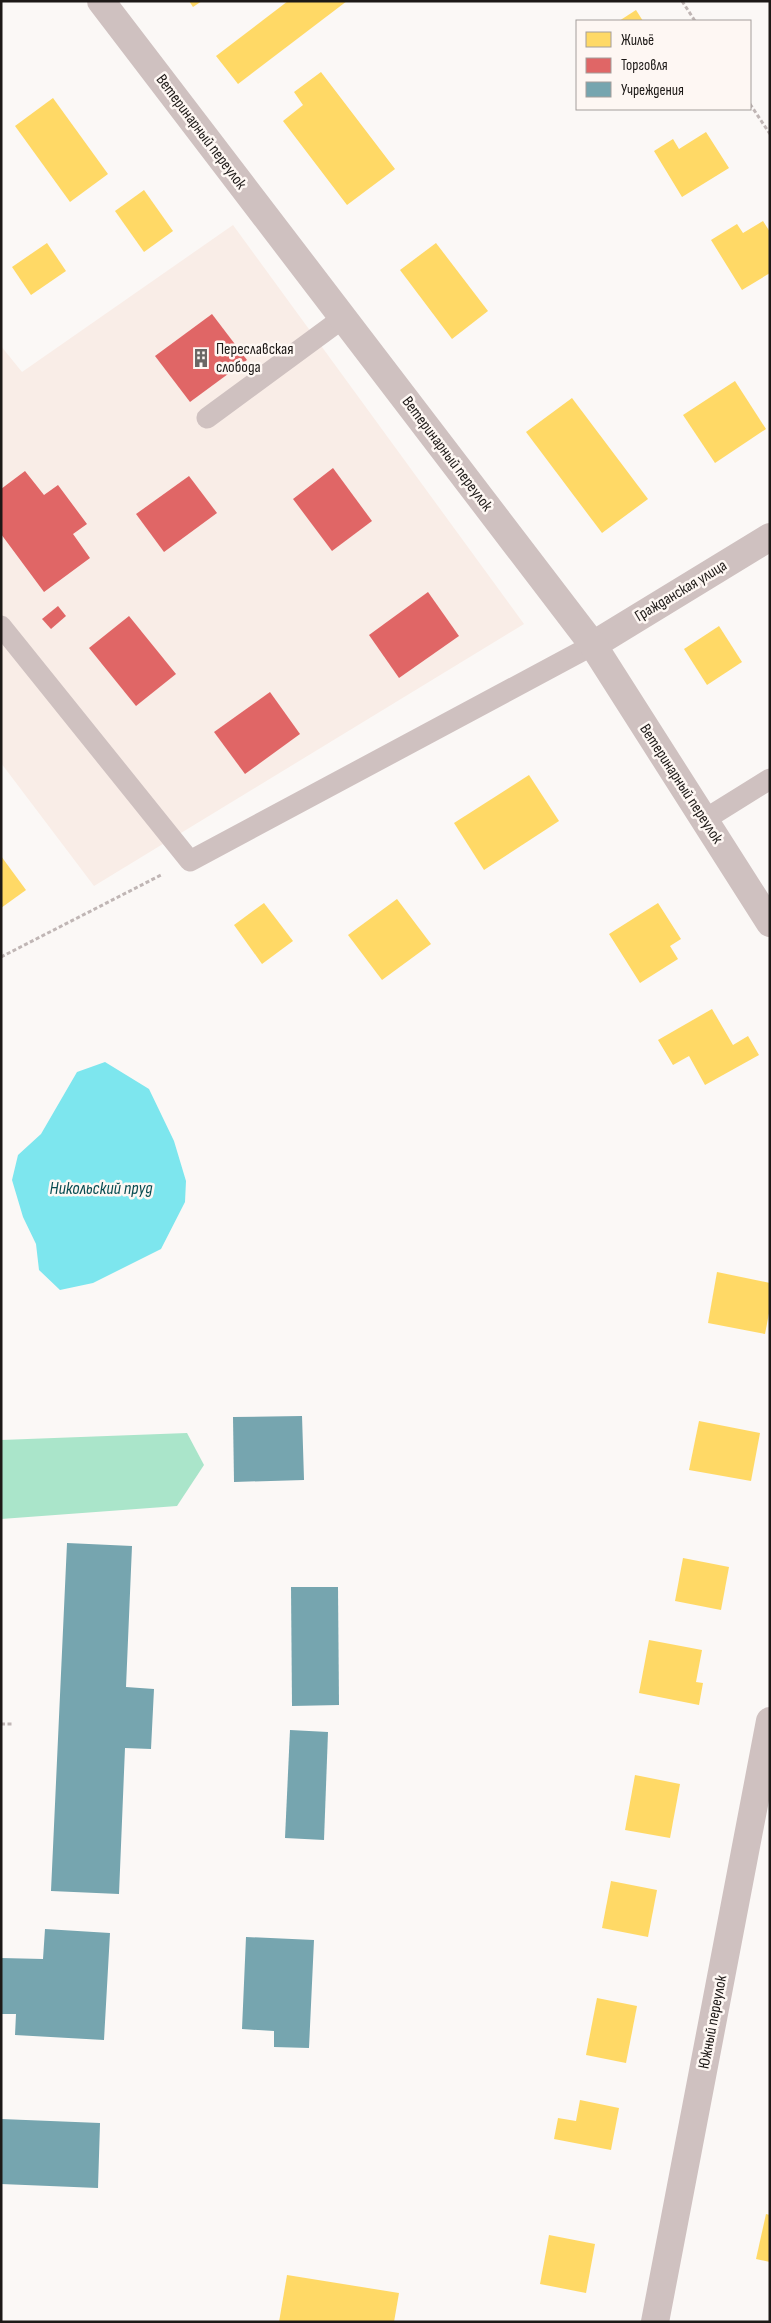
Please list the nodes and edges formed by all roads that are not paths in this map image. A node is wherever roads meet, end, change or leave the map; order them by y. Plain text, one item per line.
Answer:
1 (101, 1) edge
2 (342, 318) junction
3 (207, 418) dead end
4 (770, 538) edge
5 (1, 626) edge
6 (593, 645) junction
7 (770, 779) edge
8 (704, 820) junction
9 (770, 922) edge
10 (770, 1721) edge
11 (654, 2322) edge

1 - 2 street, Ветеринарный переулок
2 - 3 lane
2 - 6 street, Ветеринарный переулок
4 - 6 street, Гражданская улица
5 - 6 lane
6 - 8 street, Ветеринарный переулок
7 - 8 lane
8 - 9 street, Ветеринарный переулок
10 - 11 street, Южный переулок

